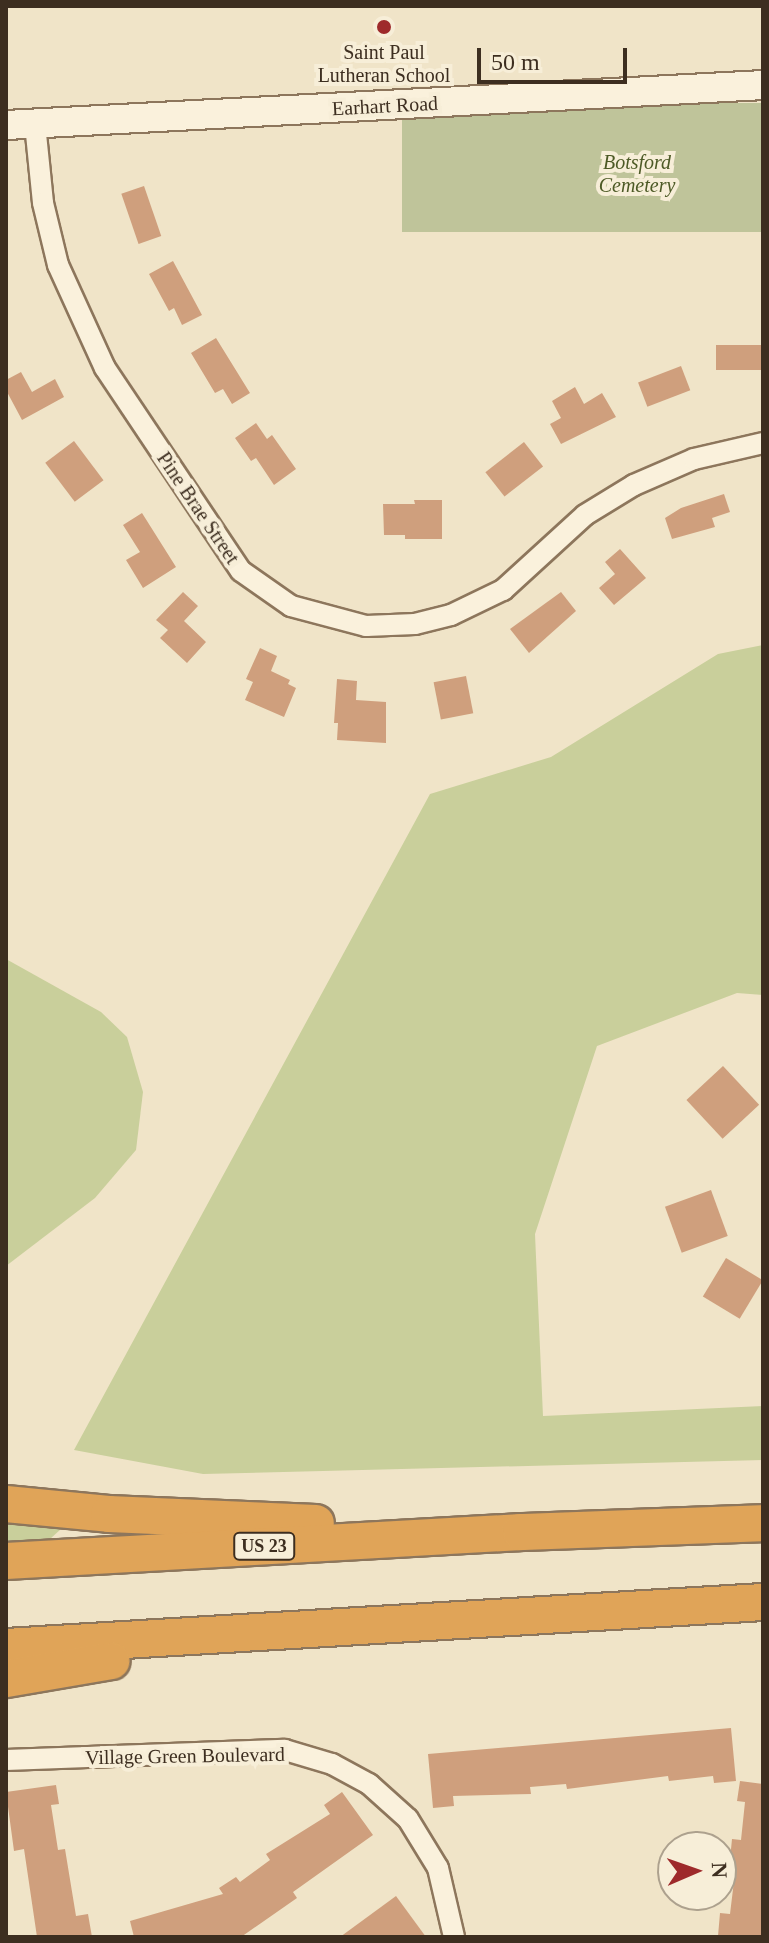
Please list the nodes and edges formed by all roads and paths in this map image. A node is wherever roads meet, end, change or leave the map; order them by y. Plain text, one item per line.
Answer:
1 (763, 85) edge
2 (35, 124) junction
3 (6, 125) edge
4 (763, 443) edge
5 (6, 1504) edge
6 (763, 1523) edge
7 (521, 1532) junction
8 (6, 1561) edge
9 (763, 1602) edge
10 (281, 1632) junction
11 (6, 1647) edge
12 (6, 1679) edge
13 (6, 1760) edge
14 (454, 1937) edge

1 - 2 street, Earhart Road
2 - 3 street, Earhart Road
2 - 4 street, Pine Brae Street
5 - 7 highway
6 - 7 highway, US 23
7 - 8 highway, US 23
9 - 10 highway
10 - 11 highway
10 - 12 highway
13 - 14 street, Village Green Boulevard

